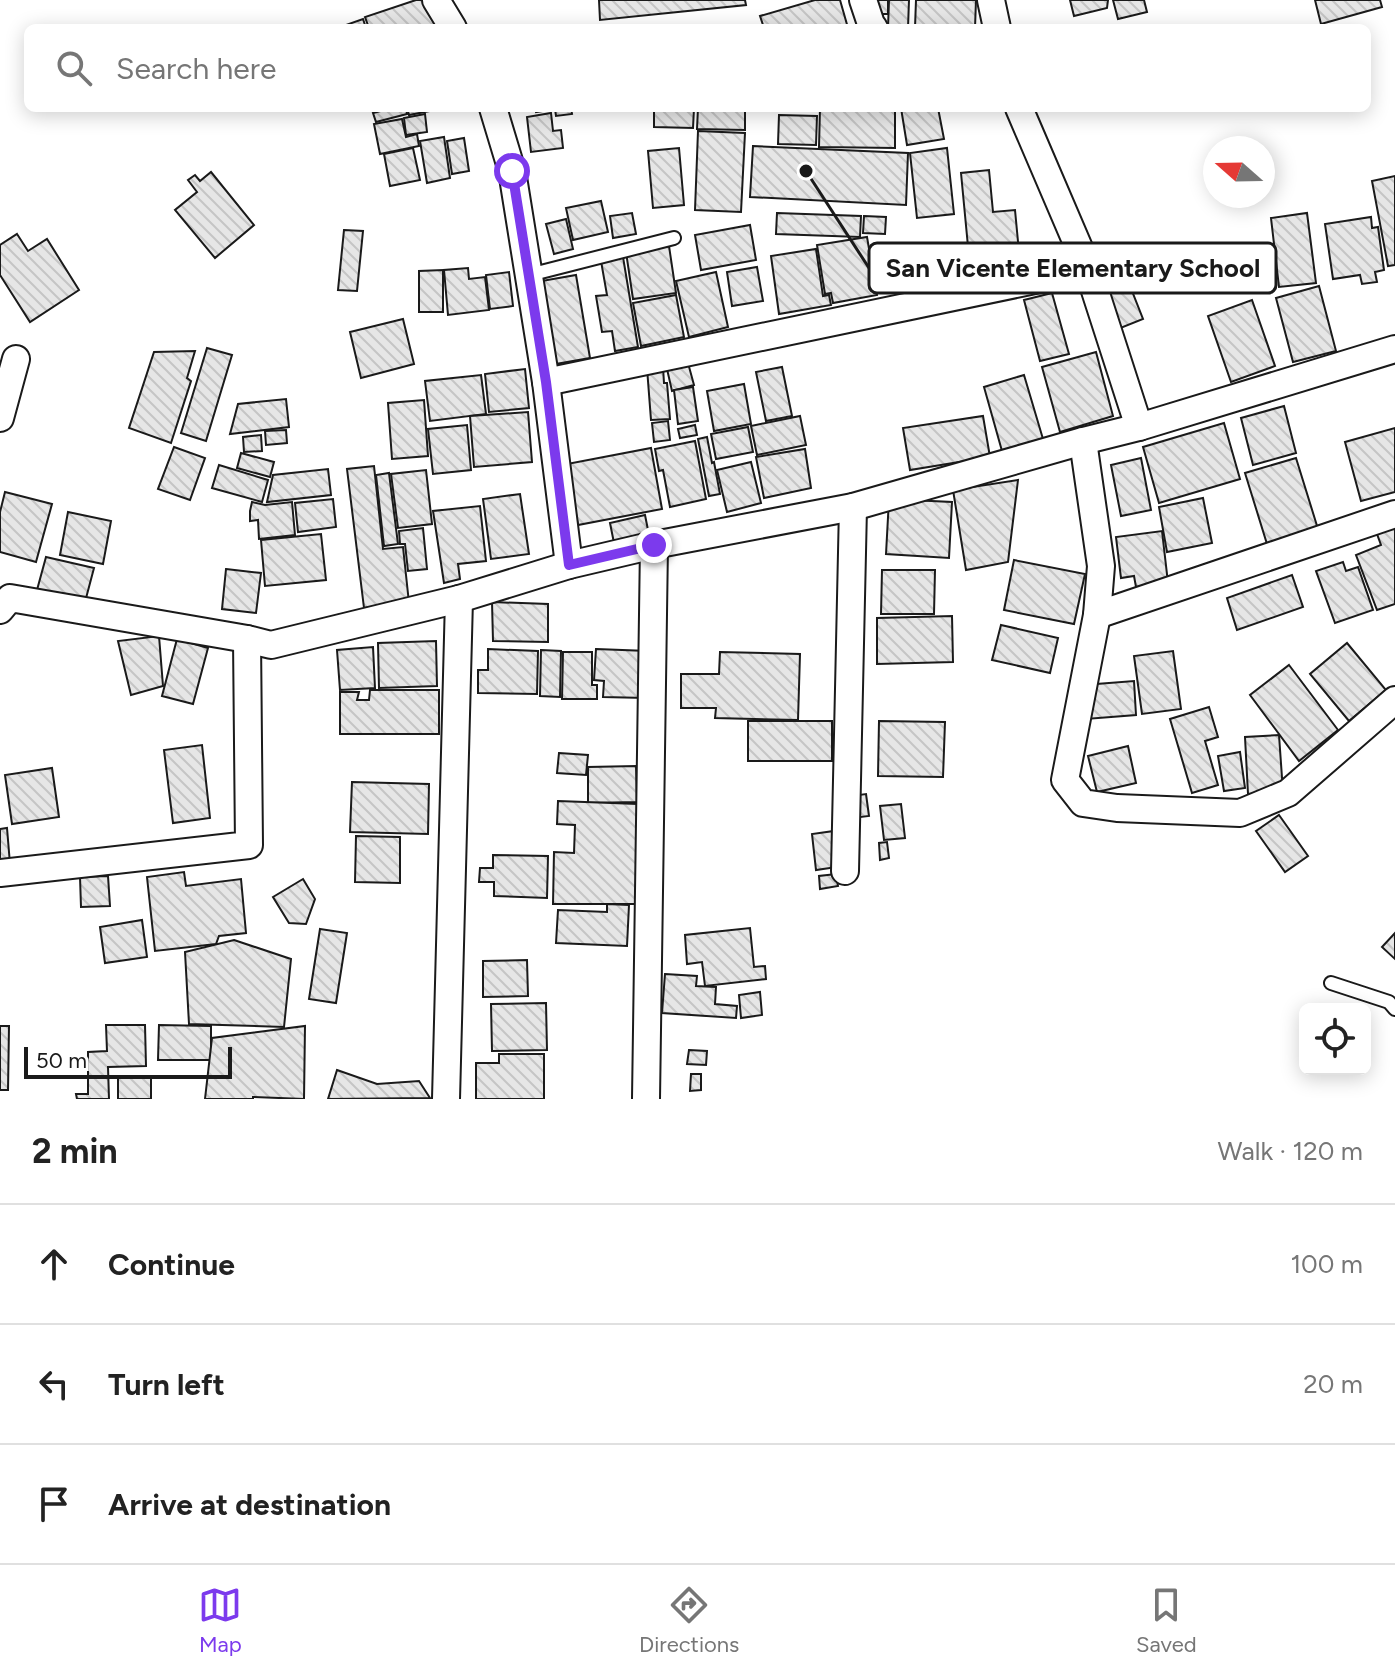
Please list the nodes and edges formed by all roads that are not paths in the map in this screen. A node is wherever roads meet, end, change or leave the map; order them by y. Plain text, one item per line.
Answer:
1 (436, 0) edge
2 (863, 0) edge
3 (991, 0) edge
4 (451, 24) edge
5 (872, 24) edge
6 (996, 24) edge
7 (494, 112) edge
8 (1021, 112) edge
9 (674, 238) dead end
10 (1088, 269) junction
11 (529, 275) junction
12 (1395, 349) edge
13 (16, 359) dead end
14 (546, 382) junction
15 (0, 418) edge
16 (1139, 427) junction
17 (1083, 441) junction
18 (853, 507) junction
19 (1395, 514) edge
20 (654, 545) junction
21 (569, 565) junction
22 (459, 599) junction
23 (3, 600) edge
24 (1097, 615) junction
25 (247, 639) junction
26 (1395, 700) edge
27 (845, 871) dead end
28 (0, 873) edge
29 (1331, 983) dead end
30 (1395, 1009) edge
31 (446, 1099) edge
32 (646, 1099) edge

1 - 4 street
2 - 5 street
3 - 6 street
7 - 11 street
8 - 10 street
9 - 11 lane
10 - 14 street
10 - 16 street
11 - 14 street
12 - 16 street
13 - 15 street
14 - 21 street
16 - 17 street
17 - 18 street
17 - 24 street
18 - 20 street
18 - 27 street
19 - 24 street
20 - 21 street
20 - 32 street
21 - 22 street
22 - 25 street
22 - 31 street
23 - 25 street
24 - 26 street
25 - 28 street
29 - 30 lane

